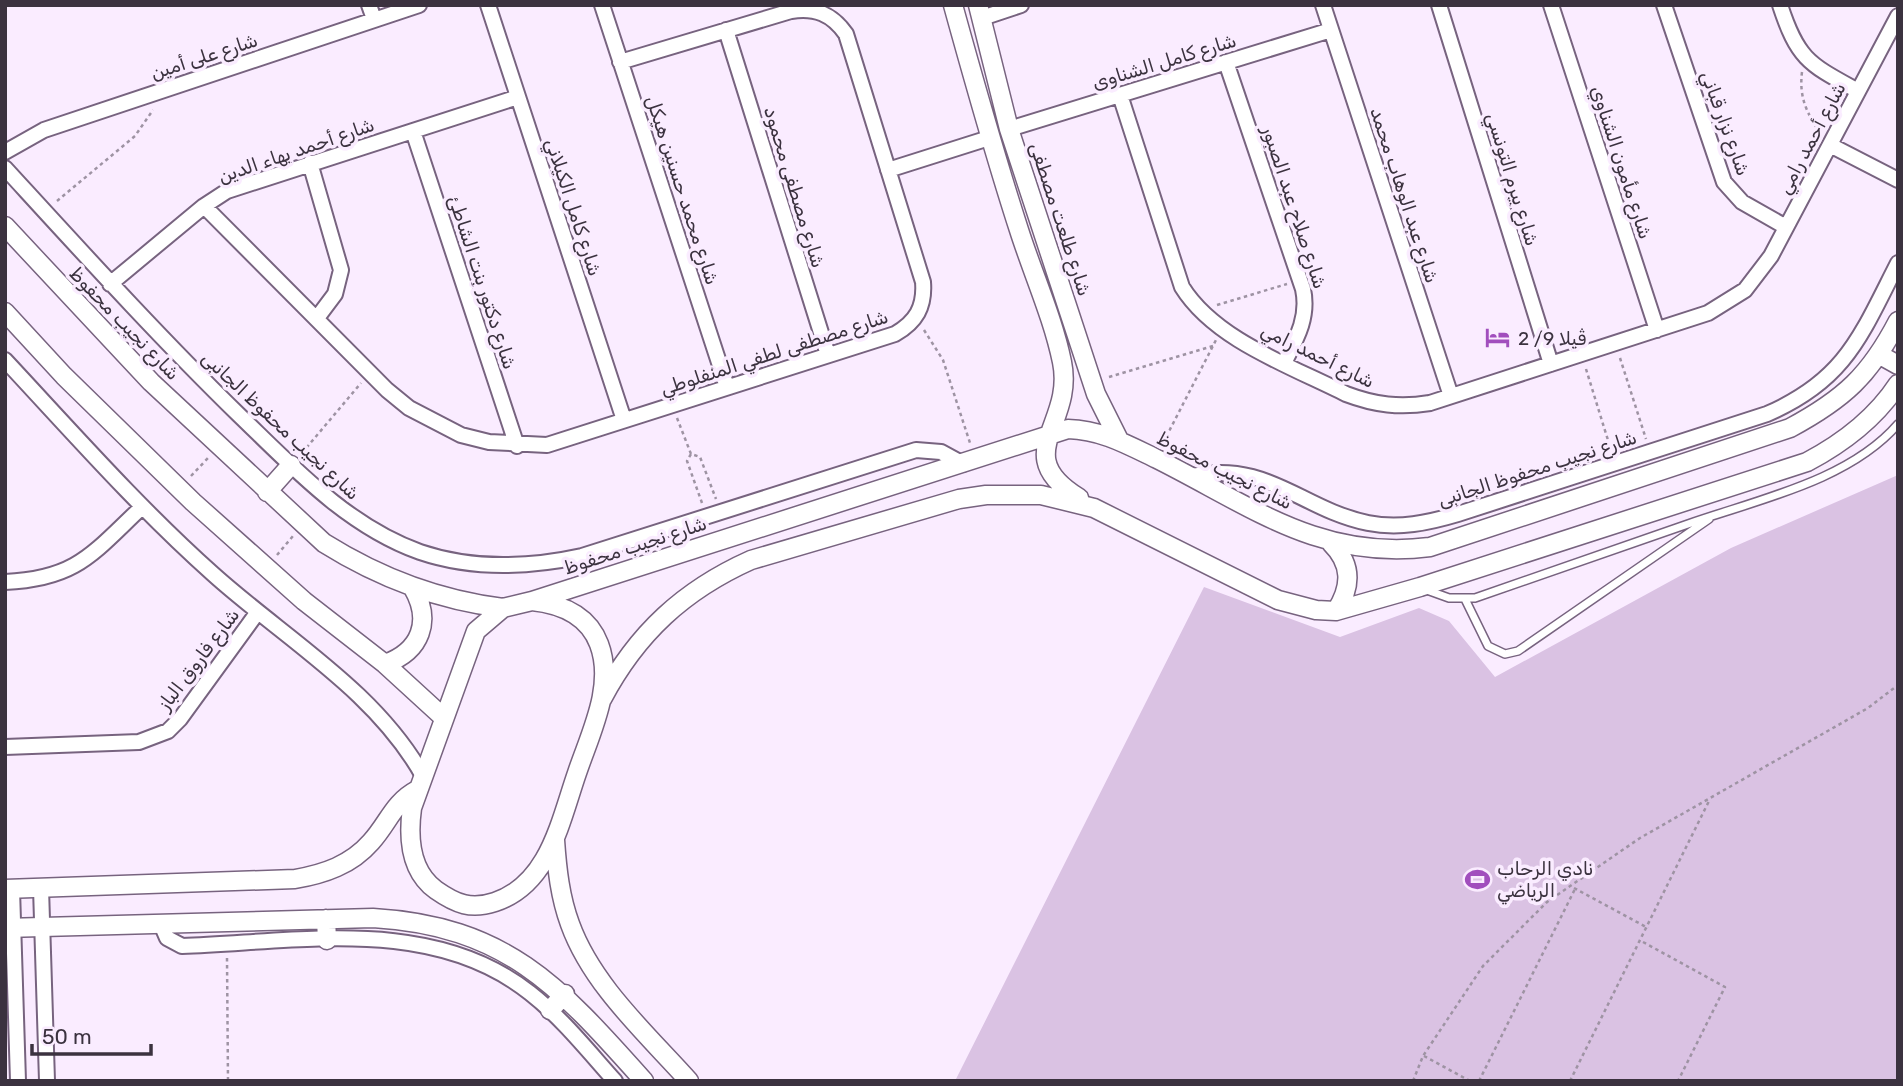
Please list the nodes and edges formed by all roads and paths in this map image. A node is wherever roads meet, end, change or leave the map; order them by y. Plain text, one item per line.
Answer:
1 (419, 5) edge
2 (488, 5) edge
3 (602, 5) edge
4 (953, 5) edge
5 (1021, 5) edge
6 (1323, 5) edge
7 (1439, 5) edge
8 (1551, 5) edge
9 (1664, 5) edge
10 (1780, 5) edge
11 (980, 11) edge
12 (372, 12) edge
13 (1898, 16) edge
14 (726, 30) junction
15 (1331, 30) junction
16 (1807, 60) junction
17 (620, 62) junction
18 (1226, 62) junction
19 (160, 91) junction
20 (1858, 91) junction
21 (1120, 95) junction
22 (518, 97) junction
23 (1009, 129) junction
24 (413, 131) junction
25 (989, 138) junction
26 (1830, 145) junction
27 (5, 152) edge
28 (310, 163) junction
29 (5, 168) edge
30 (888, 170) junction
31 (1898, 180) edge
32 (204, 206) junction
33 (44, 212) junction
34 (5, 226) edge
35 (1786, 228) junction
36 (1898, 263) edge
37 (1300, 279) junction
38 (110, 284) junction
39 (1199, 310) junction
40 (5, 312) edge
41 (317, 318) junction
42 (915, 319) junction
43 (1898, 321) edge
44 (1221, 330) junction
45 (1657, 330) junction
46 (1616, 343) junction
47 (1213, 346) junction
48 (1581, 354) junction
49 (828, 355) junction
50 (1880, 355) junction
51 (5, 360) edge
52 (1284, 363) junction
53 (1551, 364) junction
54 (1898, 365) edge
55 (370, 373) junction
56 (1092, 382) junction
57 (1898, 384) edge
58 (727, 387) junction
59 (1451, 396) junction
60 (672, 405) junction
61 (624, 420) junction
62 (1898, 424) edge
63 (1052, 432) junction
64 (1119, 440) junction
65 (517, 446) junction
66 (219, 447) junction
67 (1650, 452) junction
68 (691, 454) junction
69 (1156, 458) junction
70 (969, 462) junction
71 (1615, 463) junction
72 (291, 465) junction
73 (1781, 473) junction
74 (1191, 476) junction
75 (1797, 485) junction
76 (179, 489) junction
77 (267, 492) junction
78 (142, 507) junction
79 (1094, 508) junction
80 (1718, 513) junction
81 (713, 514) junction
82 (303, 524) junction
83 (1331, 543) junction
84 (267, 569) junction
85 (5, 582) edge
86 (1420, 587) junction
87 (413, 589) junction
88 (1465, 599) junction
89 (532, 601) junction
90 (503, 608) junction
91 (1336, 611) junction
92 (257, 613) junction
93 (385, 664) junction
94 (1898, 685) edge
95 (602, 699) junction
96 (444, 718) junction
97 (5, 747) edge
98 (420, 783) junction
99 (1710, 798) junction
100 (555, 837) junction
101 (1570, 886) junction
102 (41, 888) junction
103 (9, 889) edge
104 (1575, 889) junction
105 (467, 907) junction
106 (326, 919) junction
107 (161, 924) junction
108 (42, 927) junction
109 (9, 928) edge
110 (1648, 928) junction
111 (457, 933) junction
112 (327, 940) junction
113 (1642, 941) junction
114 (227, 944) junction
115 (565, 994) junction
116 (550, 1010) junction
117 (1423, 1056) junction
118 (18, 1081) edge
119 (47, 1081) edge
120 (228, 1081) edge
121 (615, 1081) edge
122 (644, 1081) edge
123 (689, 1081) edge
124 (1413, 1081) edge
125 (1470, 1081) edge
126 (1479, 1081) edge
127 (1570, 1081) edge
128 (1678, 1081) edge

1 - 12 street, شارع على أمين
2 - 22 street, شارع كامل الكيلاني
3 - 17 street, شارع محمد حسنين هيكل
4 - 25 street
5 - 11 street
6 - 15 street, شارع عبد الوهاب محمد
7 - 53 street, شارع بيرم التونسي
8 - 45 street, شارع مأمون الشناوي
9 - 35 street, شارع نزار قباني
10 - 16 street
11 - 23 street, شارع طلعت مصطفى
12 - 19 street, شارع على أمين
13 - 20 street, شارع أحمد رامي
14 - 17 street, شارع مصطفى لطفي المنفلوطي
14 - 30 street, شارع مصطفى لطفي المنفلوطي
14 - 49 street, شارع مصطفى محمود
15 - 18 street, شارع كامل الشناوى
15 - 59 street, شارع عبد الوهاب محمد
16 - 20 street
16 - 26 path
17 - 58 street, شارع محمد حسنين هيكل
18 - 21 street, شارع كامل الشناوى
18 - 37 street, شارع صلاح عبد الصبور
19 - 27 street, شارع على أمين
19 - 33 path
20 - 26 street, شارع أحمد رامي
21 - 23 street, شارع كامل الشناوى
21 - 39 street, شارع أحمد رامي
22 - 24 street, شارع أحمد بهاء الدين
22 - 61 street, شارع كامل الكيلاني
23 - 56 street, شارع طلعت مصطفى
24 - 28 street, شارع أحمد بهاء الدين
24 - 65 street, شارع دكتور بنت الشاطئ
25 - 30 street
25 - 63 street
26 - 31 street
26 - 35 street, شارع أحمد رامي
28 - 32 street, شارع أحمد بهاء الدين
28 - 41 street
29 - 33 street, شارع نجيب محفوظ الجانبى
30 - 42 street, شارع مصطفى لطفي المنفلوطي
32 - 38 street, شارع أحمد بهاء الدين
32 - 41 street, شارع مصطفى لطفي المنفلوطي
33 - 38 street, شارع نجيب محفوظ الجانبى
34 - 66 street, شارع نجيب محفوظ
35 - 45 street, شارع أحمد رامي
36 - 67 street, شارع نجيب محفوظ الجانبى
37 - 39 path
37 - 52 street, شارع صلاح عبد الصبور
38 - 72 street, شارع نجيب محفوظ الجانبى
39 - 44 street, شارع أحمد رامي
40 - 76 street
41 - 55 street, شارع مصطفى لطفي المنفلوطي
42 - 49 street, شارع مصطفى لطفي المنفلوطي
42 - 70 path
43 - 50 street, شارع نجيب محفوظ
44 - 47 path
44 - 52 street, شارع أحمد رامي
45 - 46 street, شارع أحمد رامي
46 - 48 street, شارع أحمد رامي
46 - 67 path
47 - 56 path
47 - 69 path
48 - 53 street, شارع أحمد رامي
48 - 71 path
49 - 58 street, شارع مصطفى لطفي المنفلوطي
50 - 54 street
50 - 83 street, شارع نجيب محفوظ
51 - 78 street
52 - 59 street, شارع أحمد رامي
53 - 59 street, شارع أحمد رامي
55 - 65 street, شارع مصطفى لطفي المنفلوطي
55 - 72 path
56 - 64 street, شارع طلعت مصطفى
57 - 73 street
58 - 60 street, شارع مصطفى لطفي المنفلوطي
60 - 61 street, شارع مصطفى لطفي المنفلوطي
60 - 68 path
61 - 65 street, شارع مصطفى لطفي المنفلوطي
62 - 75 lane
63 - 64 street, شارع نجيب محفوظ
63 - 70 street, شارع نجيب محفوظ
63 - 79 street
64 - 69 street, شارع نجيب محفوظ
66 - 76 path
66 - 77 street, شارع نجيب محفوظ
67 - 71 street, شارع نجيب محفوظ الجانبى
68 - 81 path
68 - 81 path
69 - 74 street, شارع نجيب محفوظ
70 - 81 street, شارع نجيب محفوظ الجانبى
70 - 89 street, شارع نجيب محفوظ
71 - 74 street, شارع نجيب محفوظ الجانبى
72 - 77 street
72 - 81 street, شارع نجيب محفوظ الجانبى
73 - 75 lane
73 - 86 street
74 - 83 street, شارع نجيب محفوظ
75 - 80 lane
76 - 84 street
77 - 82 street, شارع نجيب محفوظ
78 - 85 street
78 - 92 street
79 - 91 street
79 - 95 street
80 - 88 lane
80 - 88 lane
82 - 84 path
82 - 87 street, شارع نجيب محفوظ
83 - 91 street
84 - 93 street
86 - 88 lane
86 - 91 street
87 - 90 street, شارع نجيب محفوظ
87 - 93 street
89 - 90 street, شارع نجيب محفوظ
89 - 95 street
90 - 96 street
92 - 97 street, شارع فاروق الباز
92 - 98 street
93 - 96 street
94 - 99 path
95 - 100 street
96 - 98 street
98 - 102 street
98 - 105 street
99 - 101 path
99 - 110 path
100 - 105 street
100 - 123 street
101 - 104 path
101 - 117 path
102 - 103 street
102 - 108 street
103 - 109 street
104 - 110 path
104 - 126 path
105 - 111 street
106 - 107 street
106 - 111 street
106 - 112 street
107 - 108 street
107 - 114 street
108 - 109 street
108 - 119 street
109 - 118 street
110 - 113 path
111 - 115 street
112 - 114 street
112 - 116 street
113 - 127 path
113 - 128 path
114 - 120 path
115 - 116 street
115 - 122 street
116 - 121 street
117 - 124 path
117 - 125 path

